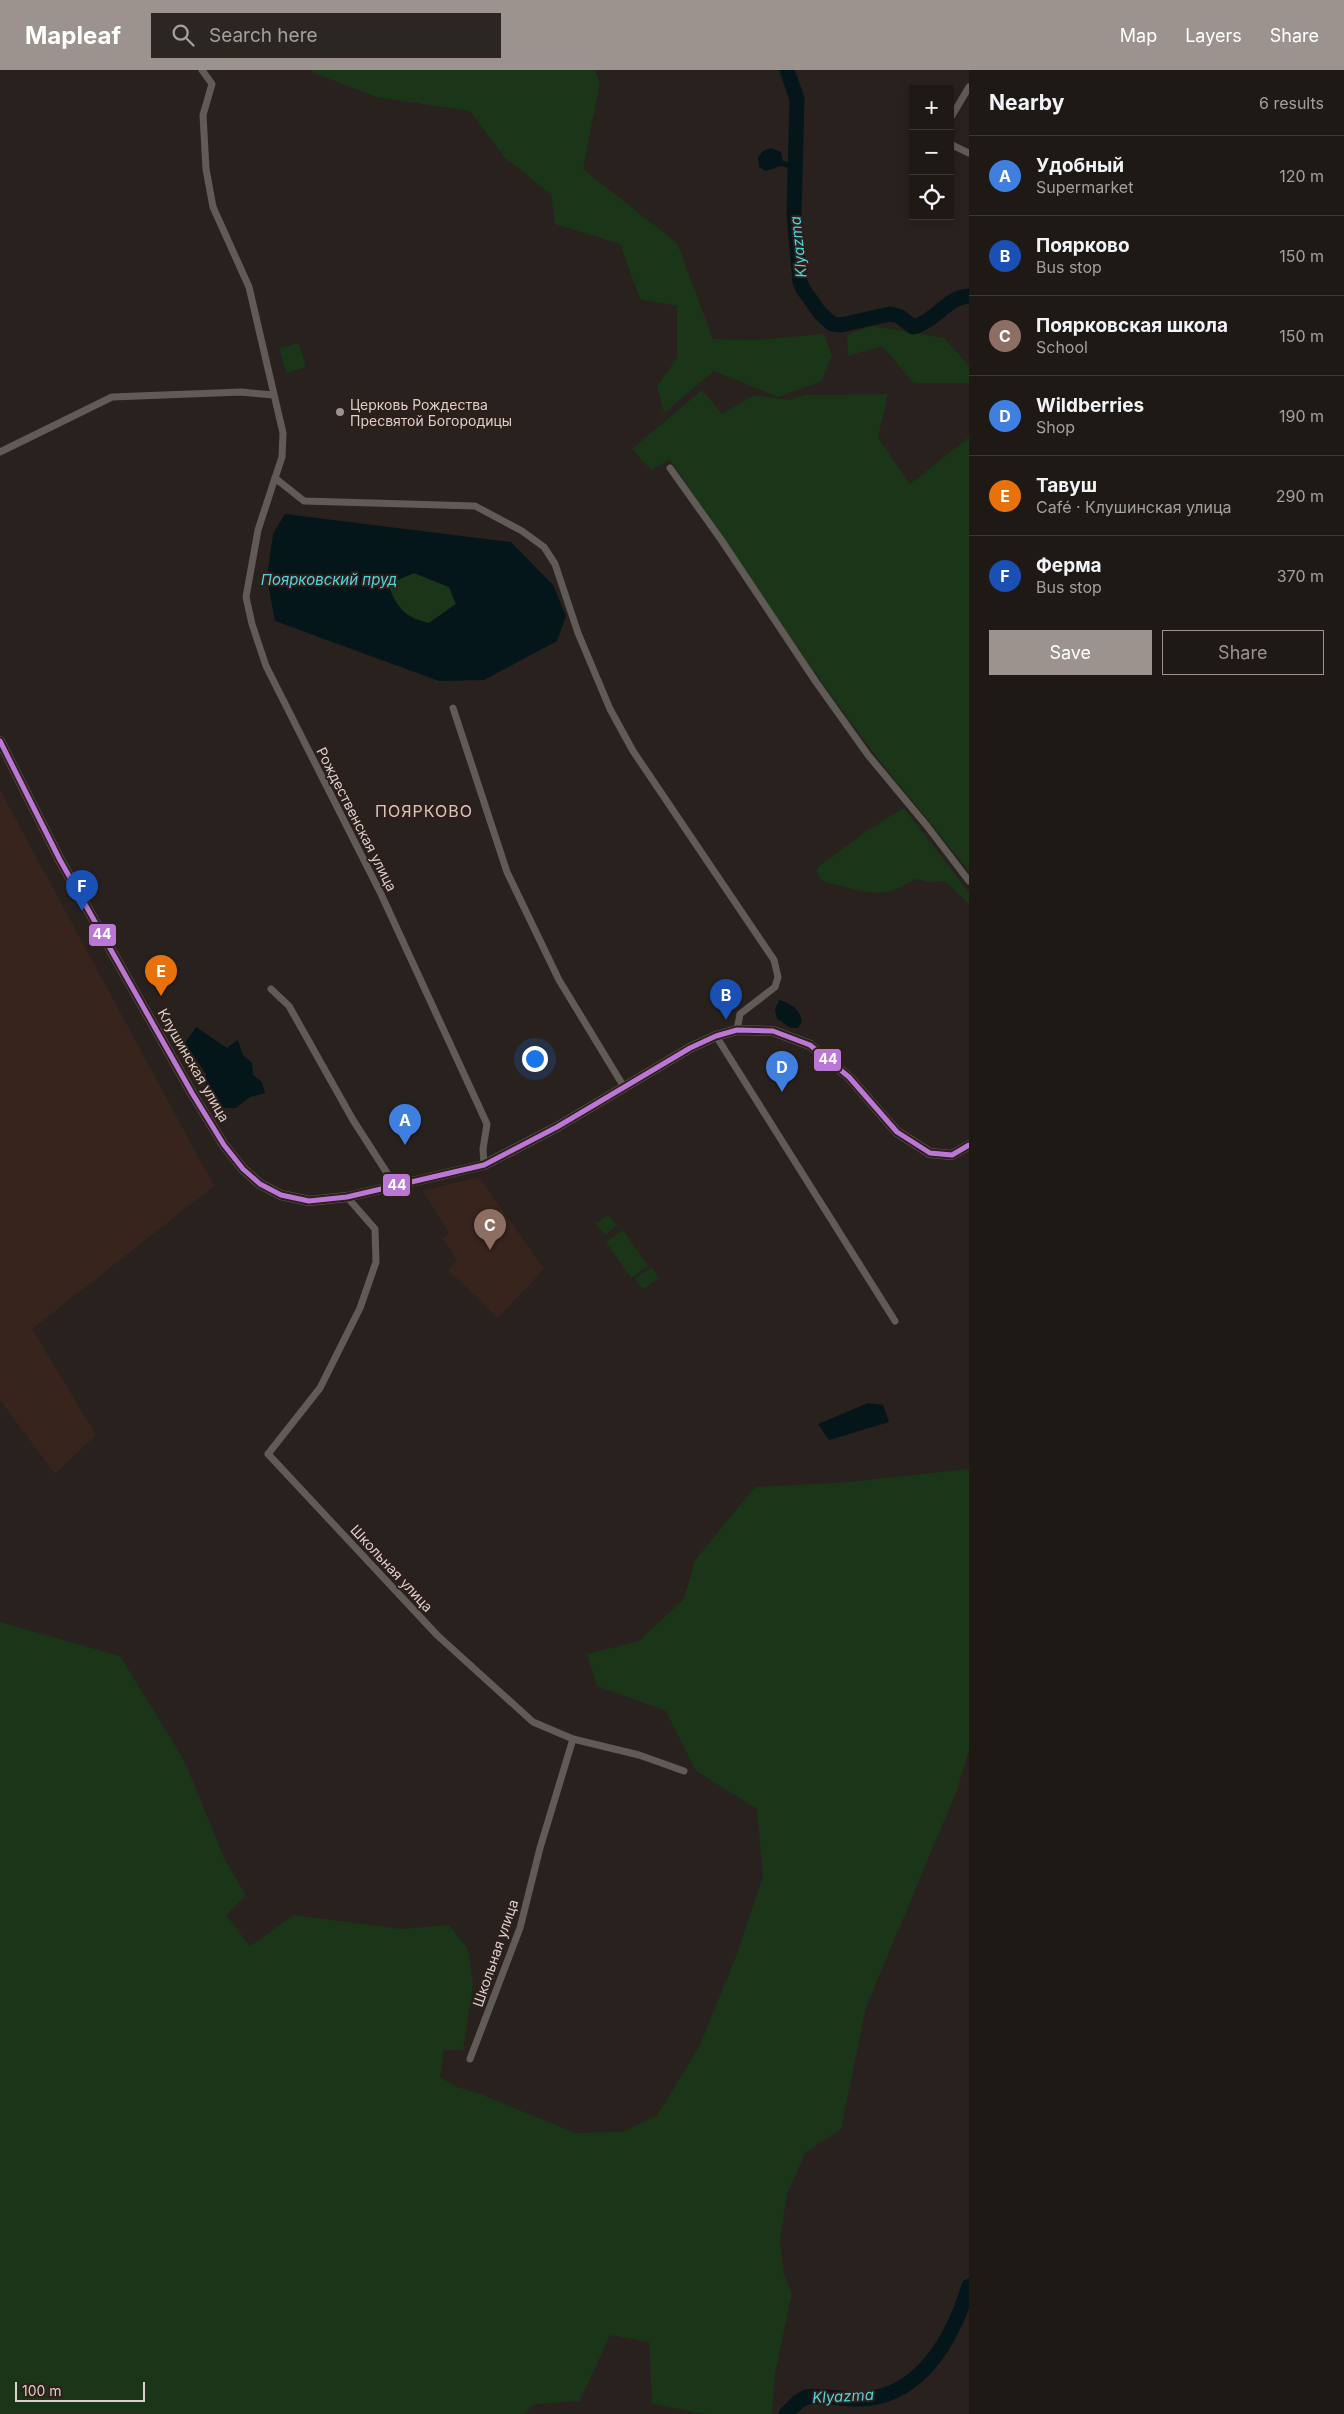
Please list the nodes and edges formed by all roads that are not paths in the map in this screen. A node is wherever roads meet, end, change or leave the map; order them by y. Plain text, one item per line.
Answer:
1 (202, 70) edge
2 (969, 87) edge
3 (954, 112) edge
4 (954, 146) edge
5 (969, 153) edge
6 (273, 395) junction
7 (0, 452) edge
8 (670, 468) dead end
9 (275, 478) junction
10 (453, 708) dead end
11 (0, 741) edge
12 (969, 881) edge
13 (271, 989) dead end
14 (737, 1030) junction
15 (716, 1036) junction
16 (624, 1087) junction
17 (969, 1146) edge
18 (484, 1165) junction
19 (396, 1187) junction
20 (347, 1197) junction
21 (896, 1321) dead end
22 (573, 1739) junction
23 (684, 1771) dead end
24 (470, 2059) dead end

1 - 6 street, Рождественская улица
2 - 3 street
4 - 5 street
6 - 7 street
6 - 9 street, Рождественская улица
8 - 12 street
9 - 14 street
9 - 18 street, Рождественская улица
10 - 16 street
11 - 20 main road, Клушинская улица
13 - 19 street
14 - 15 main road, Клушинская улица
14 - 17 main road, Клушинская улица
15 - 16 main road, Клушинская улица
15 - 21 street
16 - 18 main road, Клушинская улица
18 - 19 main road, Клушинская улица
19 - 20 main road, Клушинская улица
20 - 22 street, Школьная улица
22 - 23 street, Школьная улица
22 - 24 street, Школьная улица

